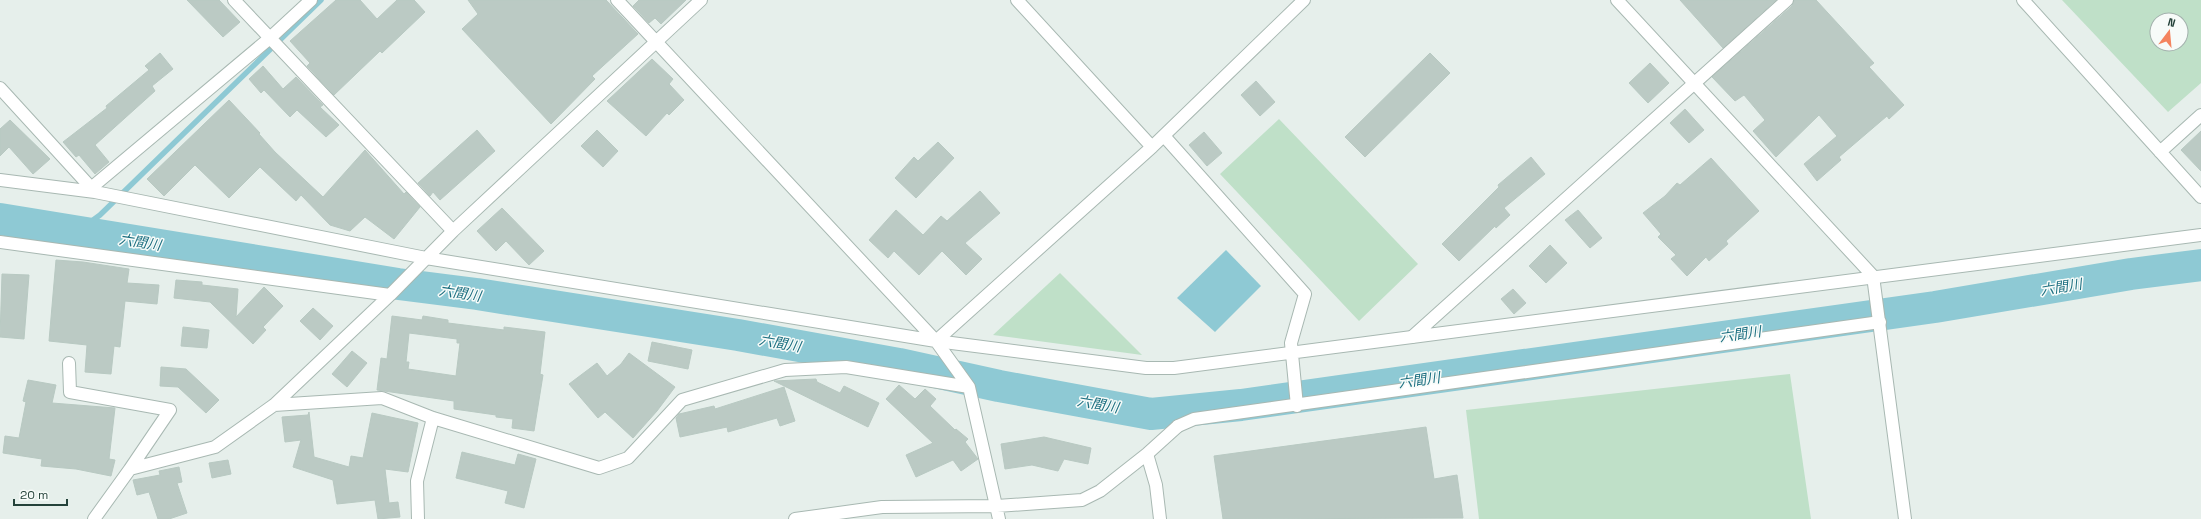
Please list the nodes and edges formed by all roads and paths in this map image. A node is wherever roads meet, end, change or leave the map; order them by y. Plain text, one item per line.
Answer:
1 (234, 0) edge
2 (311, 0) edge
3 (617, 0) edge
4 (701, 0) edge
5 (1017, 0) edge
6 (1304, 0) edge
7 (1617, 0) edge
8 (1787, 0) edge
9 (2023, 0) edge
10 (270, 38) junction
11 (656, 41) junction
12 (1694, 83) junction
13 (0, 88) edge
14 (2201, 115) edge
15 (1164, 136) junction
16 (1152, 147) junction
17 (2160, 152) junction
18 (0, 180) edge
19 (93, 190) junction
20 (2201, 197) edge
21 (453, 230) junction
22 (2201, 234) edge
23 (0, 242) edge
24 (426, 258) junction
25 (1874, 280) junction
26 (390, 295) junction
27 (1880, 322) junction
28 (1412, 337) junction
29 (936, 341) junction
30 (1292, 354) junction
31 (69, 363) dead end
32 (969, 387) junction
33 (274, 405) junction
34 (1297, 406) junction
35 (433, 418) junction
36 (1147, 454) junction
37 (130, 469) junction
38 (997, 506) junction
39 (94, 519) edge
40 (418, 519) edge
41 (795, 519) edge
42 (999, 519) edge
43 (1160, 519) edge
44 (1905, 519) edge

1 - 10 street
2 - 10 street
3 - 11 street
4 - 11 street
5 - 16 street
6 - 15 street
7 - 12 street
8 - 12 street
9 - 17 street
10 - 19 street
10 - 21 street
11 - 21 street
11 - 29 street
12 - 25 street
12 - 28 street
13 - 19 street
14 - 17 street
15 - 16 street
15 - 30 street
16 - 29 street
17 - 20 street
18 - 19 street
19 - 24 street
21 - 24 street
22 - 25 street
23 - 26 street
24 - 26 street
24 - 29 street
25 - 27 street
25 - 28 street
26 - 33 street
27 - 34 street
27 - 44 street
28 - 30 street
29 - 30 street
29 - 32 street
30 - 34 street
31 - 37 street
32 - 35 street
32 - 38 street
33 - 35 street
33 - 37 street
34 - 36 street
35 - 40 street
36 - 38 street
36 - 43 street
37 - 39 street
38 - 41 street
38 - 42 street

